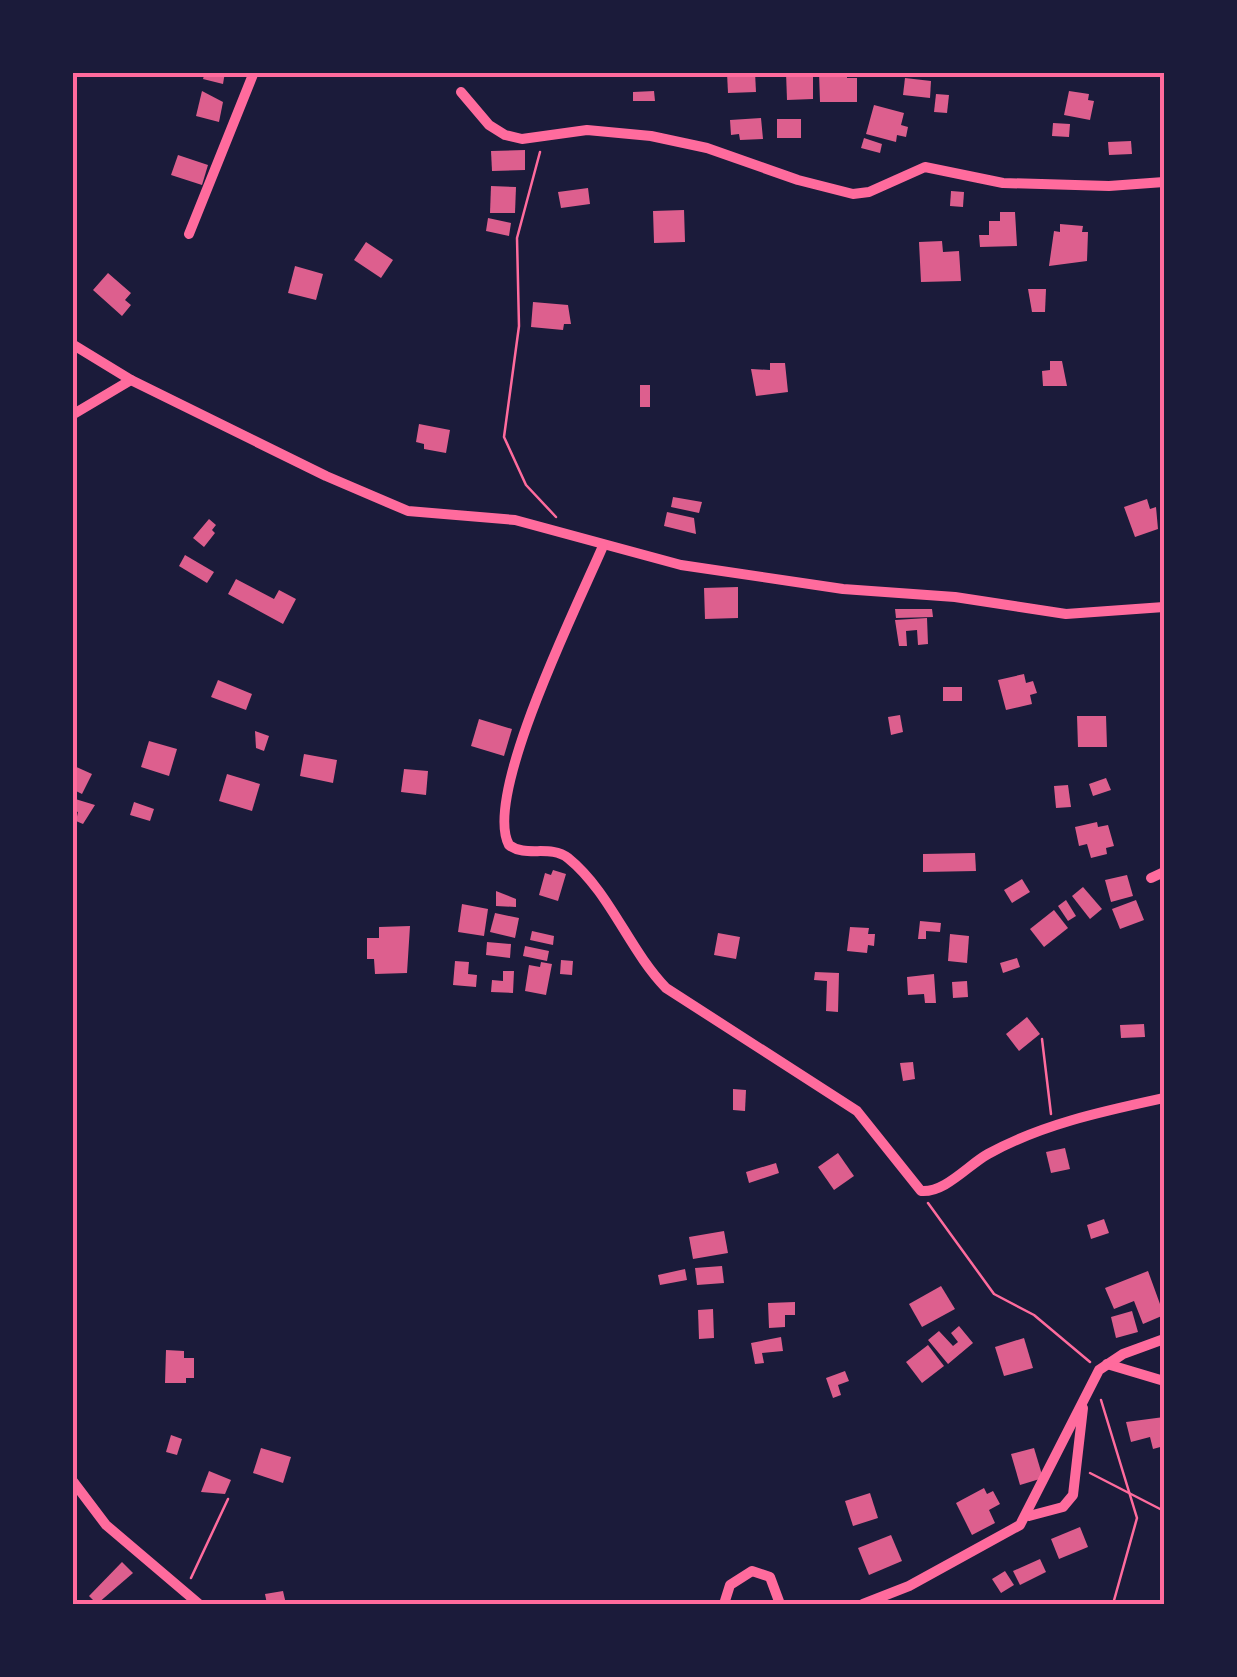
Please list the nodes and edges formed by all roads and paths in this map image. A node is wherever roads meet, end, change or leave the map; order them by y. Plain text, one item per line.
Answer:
1 (254, 72) edge
2 (461, 92) dead end
3 (544, 136) junction
4 (1164, 182) edge
5 (189, 234) dead end
6 (72, 344) edge
7 (131, 380) junction
8 (72, 415) edge
9 (574, 536) junction
10 (603, 546) junction
11 (1164, 608) edge
12 (1164, 872) edge
13 (1151, 878) dead end
14 (1042, 1039) dead end
15 (1164, 1098) edge
16 (1054, 1125) junction
17 (922, 1190) junction
18 (1164, 1339) edge
19 (1103, 1367) junction
20 (1164, 1381) edge
21 (1090, 1382) junction
22 (1084, 1400) junction
23 (1078, 1468) junction
24 (72, 1480) edge
25 (1129, 1491) junction
26 (228, 1498) dead end
27 (1164, 1511) edge
28 (1028, 1516) junction
29 (180, 1590) junction
30 (199, 1604) edge
31 (724, 1604) edge
32 (780, 1604) edge
33 (863, 1604) edge
34 (1113, 1604) edge

1 - 5 street
2 - 3 street
3 - 4 street
3 - 9 path
6 - 7 street
7 - 8 street
7 - 9 street
9 - 10 street
10 - 11 street
10 - 17 street
12 - 13 street
14 - 16 path
15 - 16 street
16 - 17 street
17 - 19 path
18 - 19 street
19 - 20 street
19 - 21 street
21 - 22 street
21 - 25 path
22 - 23 street
22 - 28 street
23 - 25 path
23 - 28 street
24 - 29 street
25 - 27 path
25 - 34 path
26 - 29 path
28 - 33 street
29 - 30 street
31 - 32 street

